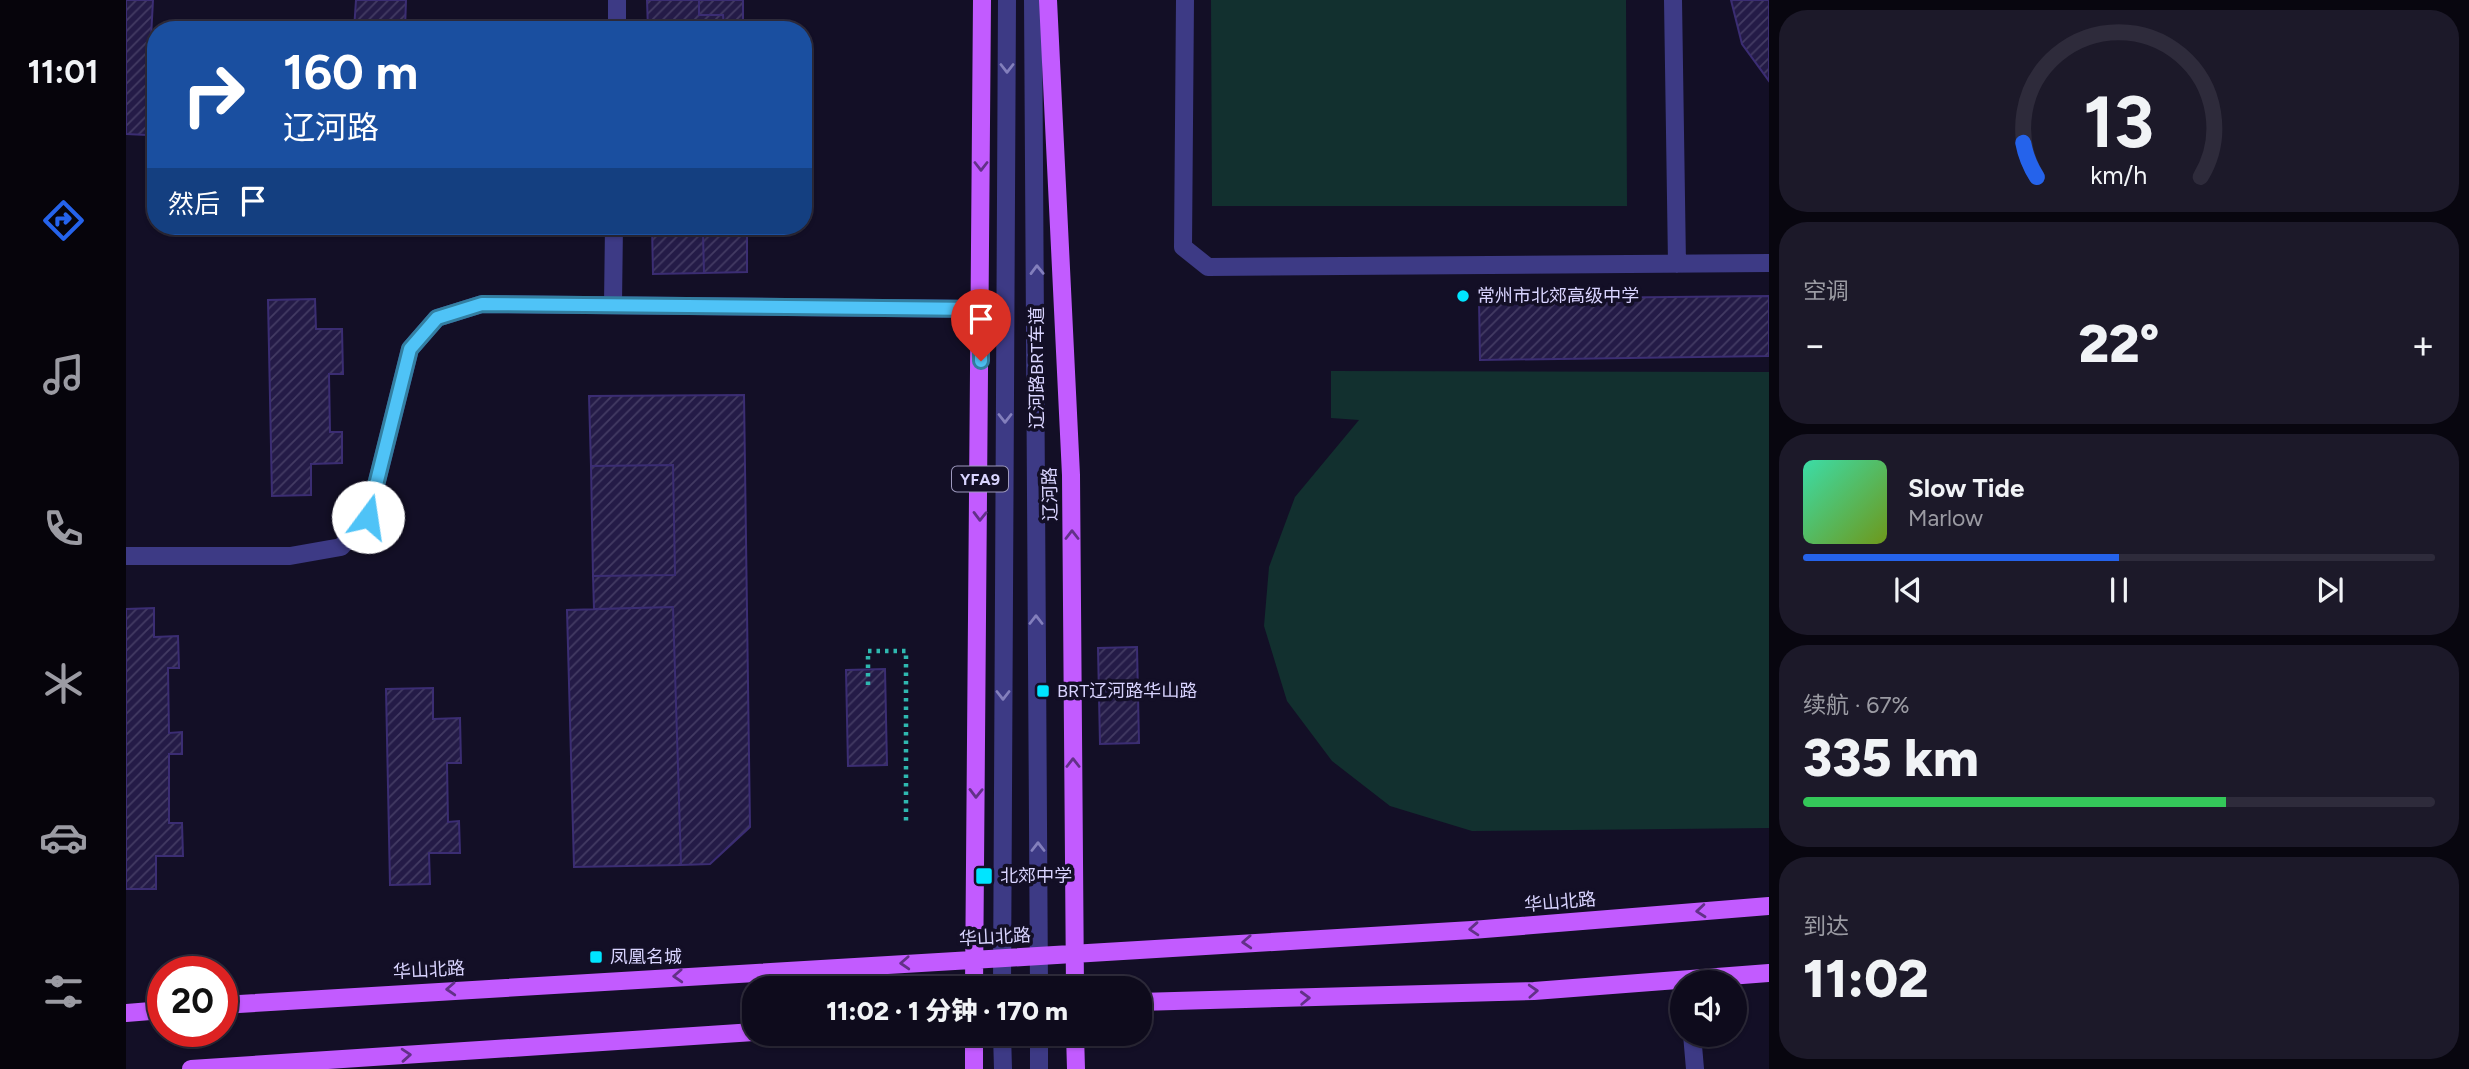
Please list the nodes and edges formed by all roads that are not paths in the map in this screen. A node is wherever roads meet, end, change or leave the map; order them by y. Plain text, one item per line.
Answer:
1 (617, 0) edge
2 (982, 0) edge
3 (1007, 0) edge
4 (1033, 0) edge
5 (1048, 0) edge
6 (1185, 0) edge
7 (1673, 0) edge
8 (617, 21) edge
9 (614, 235) edge
10 (1769, 263) edge
11 (1678, 264) junction
12 (613, 304) junction
13 (981, 309) junction
14 (126, 556) edge
15 (1769, 906) edge
16 (1075, 953) junction
17 (1038, 956) junction
18 (1002, 958) junction
19 (974, 959) junction
20 (1769, 973) edge
21 (1747, 975) edge
22 (974, 976) edge
23 (1002, 976) edge
24 (1039, 976) edge
25 (1075, 976) edge
26 (1670, 982) edge
27 (1152, 1002) edge
28 (238, 1004) edge
29 (147, 1011) edge
30 (126, 1013) edge
31 (742, 1033) edge
32 (974, 1046) edge
33 (1002, 1046) edge
34 (1039, 1046) edge
35 (1075, 1046) edge
36 (1693, 1047) edge
37 (192, 1069) edge
38 (974, 1069) edge
39 (1003, 1069) edge
40 (1039, 1069) edge
41 (1076, 1069) edge
42 (1695, 1069) edge

1 - 8 lane
2 -> 13 main road, YFA9
3 -> 18 lane, 辽河路BRT车道
17 -> 4 lane, 辽河路BRT车道
16 -> 5 main road, 辽河路
6 - 11 lane
7 - 11 lane
9 - 12 lane
10 - 11 lane
12 - 13 lane
12 - 14 lane
13 -> 19 main road, YFA9
15 -> 16 main road, 华山北路
16 - 17 main road, 华山北路
16 - 25 main road, 辽河路
17 - 18 main road, 华山北路
17 - 24 lane, 辽河路BRT车道
18 - 19 main road, 华山北路
18 - 23 lane, 辽河路BRT车道
19 - 22 main road, YFA9
19 -> 28 main road, 华山北路
20 - 21 main road
27 -> 26 main road
29 - 30 main road
37 -> 31 main road
32 - 38 main road
33 - 39 lane
34 - 40 lane
35 - 41 main road
36 - 42 lane

